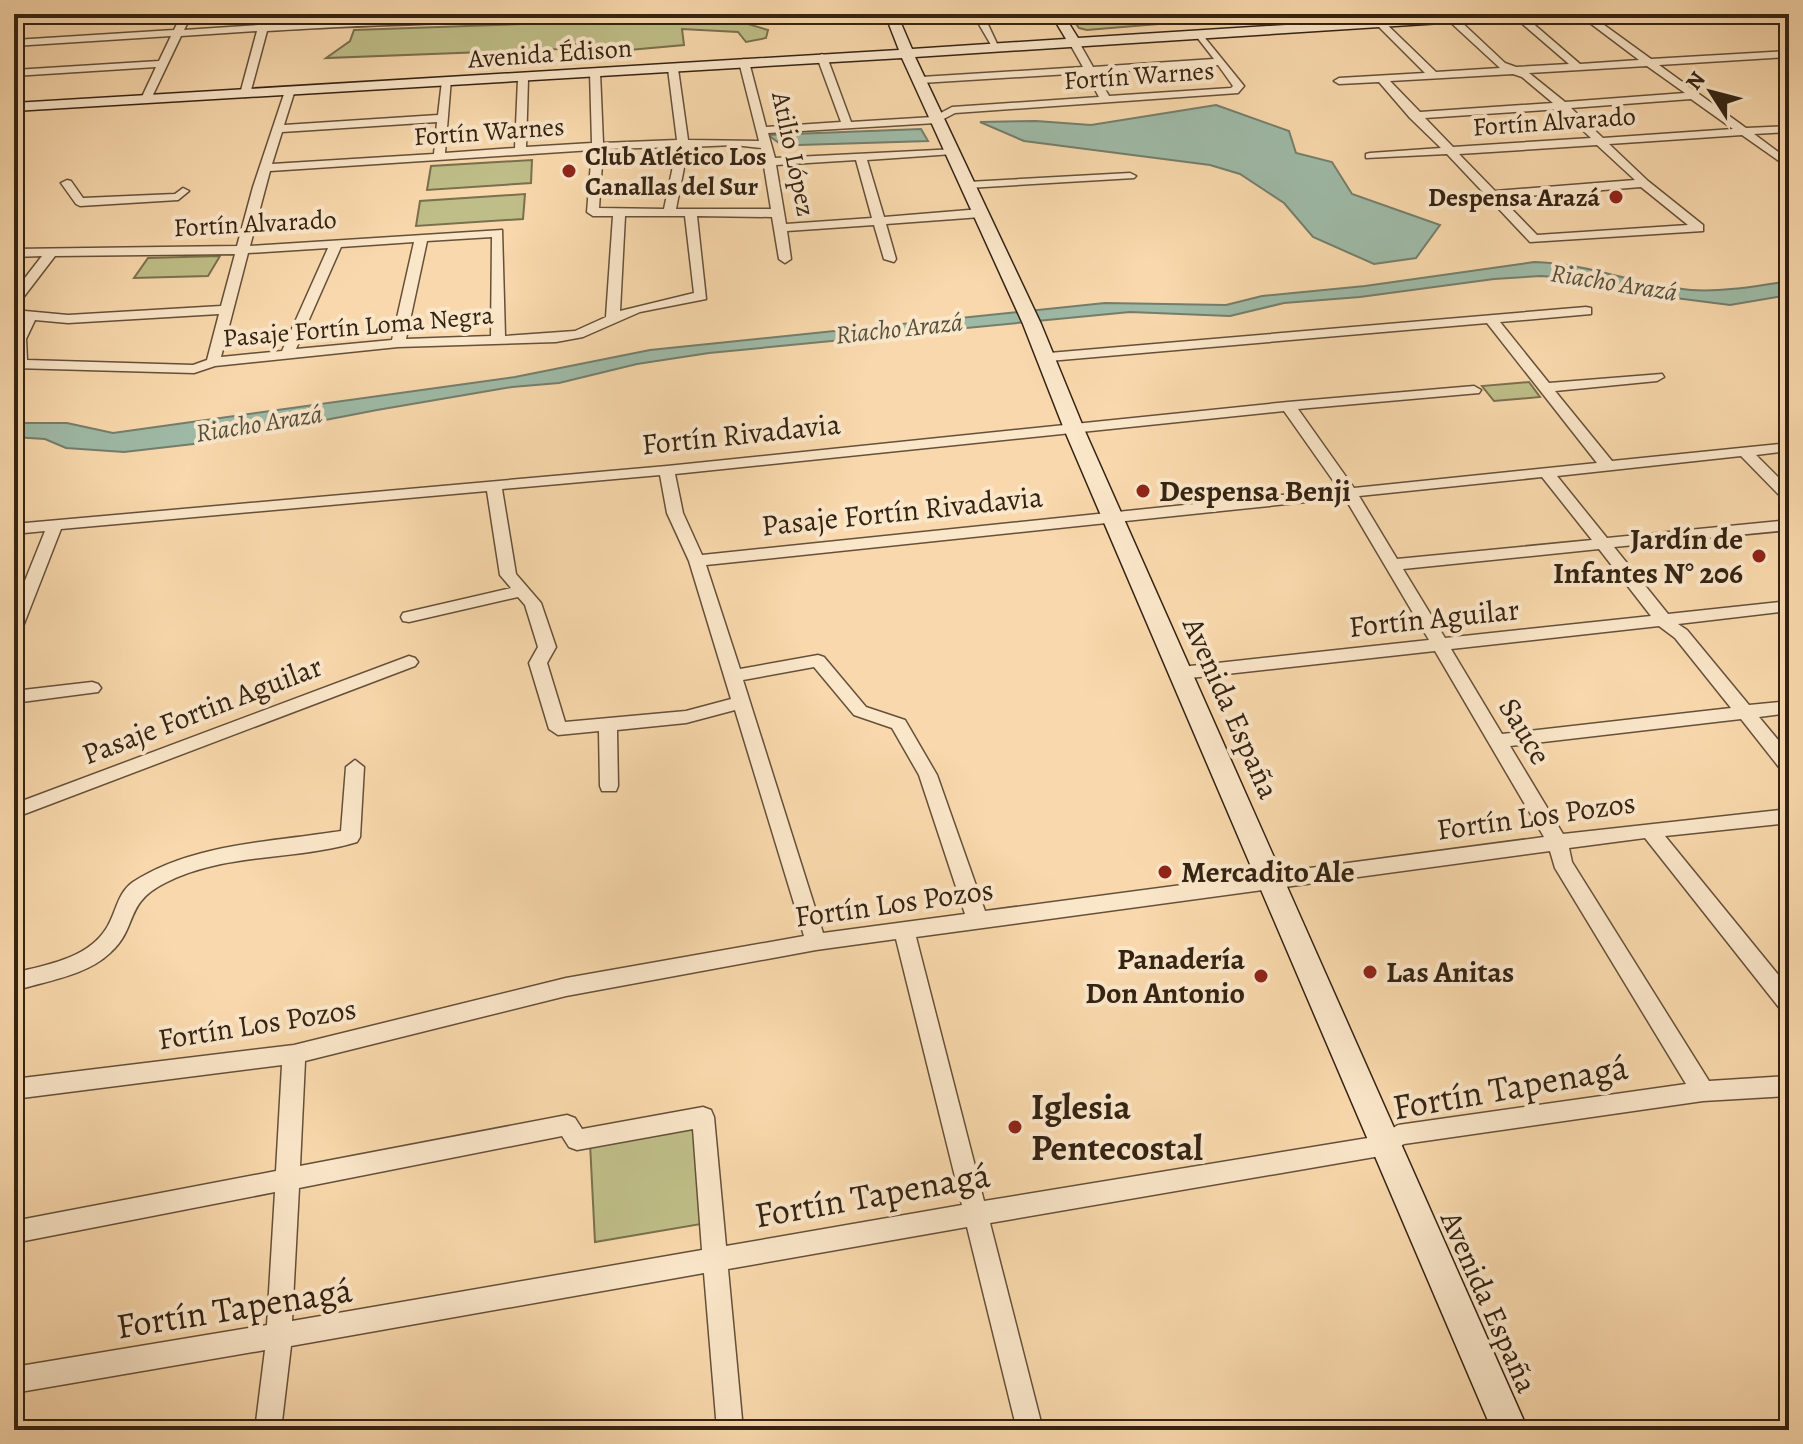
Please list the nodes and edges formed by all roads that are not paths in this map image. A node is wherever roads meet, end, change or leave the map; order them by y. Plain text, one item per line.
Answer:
1 (14, 14) edge
2 (22, 14) edge
3 (187, 14) edge
4 (267, 14) edge
5 (627, 14) edge
6 (891, 14) edge
7 (978, 14) edge
8 (1057, 14) edge
9 (1437, 14) edge
10 (1518, 14) edge
11 (1583, 14) edge
12 (1783, 14) edge
13 (1451, 16) edge
14 (336, 18) edge
15 (1789, 18) edge
16 (1376, 19) edge
17 (1309, 22) edge
18 (263, 28) junction
19 (14, 30) edge
20 (177, 34) junction
21 (1201, 36) junction
22 (1074, 41) junction
23 (14, 43) edge
24 (995, 46) junction
25 (906, 52) junction
26 (1789, 54) edge
27 (823, 58) junction
28 (1221, 62) junction
29 (1648, 62) junction
30 (744, 63) junction
31 (162, 64) junction
32 (1578, 67) junction
33 (673, 69) junction
34 (1089, 71) junction
35 (1516, 71) junction
36 (14, 73) edge
37 (596, 73) junction
38 (1433, 75) junction
39 (523, 79) junction
40 (1382, 79) junction
41 (921, 80) junction
42 (1339, 81) dead end
43 (447, 82) junction
44 (289, 91) junction
45 (244, 93) junction
46 (1691, 96) junction
47 (146, 98) junction
48 (1106, 100) junction
49 (14, 105) edge
50 (1562, 105) junction
51 (1414, 116) junction
52 (444, 118) junction
53 (847, 125) junction
54 (279, 129) junction
55 (1789, 129) edge
56 (762, 130) junction
57 (1741, 133) junction
58 (944, 136) junction
59 (1599, 142) junction
60 (683, 143) junction
61 (763, 145) junction
62 (598, 146) junction
63 (520, 151) junction
64 (1455, 151) junction
65 (439, 156) junction
66 (860, 156) junction
67 (1370, 156) dead end
68 (770, 162) junction
69 (1789, 165) edge
70 (266, 168) junction
71 (1130, 176) dead end
72 (67, 183) dead end
73 (1644, 183) junction
74 (968, 185) junction
75 (183, 191) dead end
76 (1493, 195) junction
77 (778, 213) junction
78 (981, 213) junction
79 (669, 214) junction
80 (691, 214) junction
81 (619, 215) junction
82 (879, 220) junction
83 (782, 228) junction
84 (421, 239) junction
85 (336, 244) junction
86 (242, 250) junction
87 (52, 252) junction
88 (14, 253) edge
89 (785, 259) dead end
90 (890, 259) dead end
91 (14, 300) edge
92 (228, 310) junction
93 (1586, 311) dead end
94 (14, 314) edge
95 (613, 317) junction
96 (29, 318) junction
97 (1490, 319) junction
98 (498, 337) junction
99 (398, 343) junction
100 (288, 353) junction
101 (1049, 357) junction
102 (213, 362) junction
103 (17, 364) edge
104 (1657, 377) dead end
105 (1545, 388) junction
106 (1474, 390) dead end
107 (1288, 406) junction
108 (1074, 429) junction
109 (1789, 447) edge
110 (1744, 451) junction
111 (1607, 465) junction
112 (667, 470) junction
113 (1545, 471) junction
114 (494, 484) junction
115 (1349, 492) junction
116 (1789, 497) edge
117 (1113, 517) junction
118 (55, 525) junction
119 (1789, 525) edge
120 (14, 529) edge
121 (1604, 544) junction
122 (697, 561) junction
123 (1392, 565) junction
124 (520, 591) junction
125 (1789, 606) edge
126 (409, 617) dead end
127 (1665, 622) junction
128 (14, 629) edge
129 (1439, 646) junction
130 (409, 662) dead end
131 (1181, 673) junction
132 (735, 676) junction
133 (92, 688) dead end
134 (14, 697) edge
135 (741, 702) junction
136 (1789, 707) edge
137 (1744, 713) junction
138 (608, 725) junction
139 (1499, 741) junction
140 (1789, 766) edge
141 (355, 767) dead end
142 (609, 786) dead end
143 (14, 811) edge
144 (1789, 816) edge
145 (1650, 830) junction
146 (1559, 845) junction
147 (1272, 880) junction
148 (978, 922) junction
149 (905, 933) junction
150 (816, 942) junction
151 (14, 982) edge
152 (1789, 1004) edge
153 (294, 1054) junction
154 (1789, 1086) edge
155 (14, 1089) edge
156 (1703, 1091) junction
157 (1386, 1145) junction
158 (288, 1181) junction
159 (974, 1212) junction
160 (14, 1232) edge
161 (716, 1258) junction
162 (279, 1337) junction
163 (14, 1380) edge
164 (268, 1430) edge
165 (730, 1430) edge
166 (1030, 1430) edge
167 (1510, 1430) edge

1 - 2 street
2 - 19 street
3 - 20 street
4 - 18 street
5 - 14 street
6 - 25 main road, Avenida España
7 - 24 street
8 - 22 main road
9 - 16 main road, Avenida Édison
10 - 13 main road, Avenida Édison
10 - 32 street
11 - 29 street
12 - 15 street
13 - 16 main road, Avenida Édison
13 - 35 street
14 - 18 street
16 - 17 main road, Avenida Édison
16 - 38 street
17 - 21 main road, Avenida Édison
17 - 22 main road, Avenida Édison
18 - 20 street
18 - 45 street
20 - 23 street
20 - 31 street
21 - 22 main road, Avenida Édison
21 - 28 street
22 - 24 main road, Avenida Édison
22 - 34 street
24 - 25 main road, Avenida Édison
25 - 27 main road, Avenida Édison
25 - 41 main road, Avenida España
26 - 29 street
27 - 30 main road, Avenida Édison
27 - 53 street
28 - 34 street
28 - 48 street, Fortín Warnes
29 - 32 street
29 - 46 street
30 - 33 main road, Avenida Édison
30 - 37 main road, Avenida Édison
30 - 56 street, Atilio López
31 - 36 street
31 - 47 street
32 - 35 street
33 - 37 main road, Avenida Édison
33 - 60 street
34 - 41 street
34 - 48 street
35 - 38 street
35 - 50 street
37 - 39 main road, Avenida Édison
37 - 43 main road, Avenida Édison
37 - 62 street
38 - 40 street
39 - 43 main road, Avenida Édison
39 - 63 street
40 - 42 street
40 - 51 street
41 - 58 main road, Avenida España
43 - 44 main road, Avenida Édison
43 - 52 street
44 - 45 main road, Avenida Édison
44 - 54 street
45 - 47 main road, Avenida Édison
46 - 50 street
46 - 57 street
47 - 49 main road, Avenida Édison
48 - 58 street, Fortín Warnes
50 - 51 street
50 - 59 street
51 - 64 street
52 - 54 street
52 - 65 street
53 - 56 street, Fortín Warnes
53 - 58 street, Fortín Warnes
54 - 70 street
55 - 57 street, Fortín Alvarado
56 - 61 street, Atilio López
57 - 59 street, Fortín Alvarado
57 - 69 street
58 - 66 street
58 - 74 main road, Avenida España
59 - 64 street, Fortín Alvarado
59 - 73 street
60 - 61 street, Fortín Warnes
60 - 62 street, Fortín Warnes
60 - 79 street
61 - 68 street, Atilio López
62 - 63 street, Fortín Warnes
62 - 81 street
63 - 65 street, Fortín Warnes
64 - 67 street, Fortín Alvarado
64 - 76 street
65 - 70 street, Fortín Warnes
66 - 68 street
66 - 82 street
68 - 77 street, Atilio López
70 - 86 street
71 - 74 street
72 - 75 street
73 - 76 street
73 - 76 street
74 - 78 main road, Avenida España
77 - 80 street
77 - 83 street, Atilio López
78 - 82 street
78 - 101 main road, Avenida España
79 - 80 street
79 - 81 street
80 - 95 street, Pasaje Fortín Loma Negra
81 - 95 street
82 - 83 street
82 - 90 street
83 - 89 street, Atilio López
84 - 85 street, Fortín Alvarado
84 - 98 street, Fortín Alvarado
84 - 99 street
85 - 86 street, Fortín Alvarado
85 - 100 street
86 - 87 street, Fortín Alvarado
86 - 92 street
87 - 88 street, Fortín Alvarado
87 - 91 street
92 - 96 street
92 - 102 street
93 - 97 street
94 - 96 street
95 - 98 street, Pasaje Fortín Loma Negra
96 - 103 street
97 - 101 street
97 - 105 street
98 - 99 street, Pasaje Fortín Loma Negra
99 - 100 street, Pasaje Fortín Loma Negra
100 - 102 street, Pasaje Fortín Loma Negra
101 - 108 main road, Avenida España
102 - 103 street, Pasaje Fortín Loma Negra
104 - 105 street
105 - 111 street
106 - 107 street, Fortín Rivadavia
107 - 108 street, Fortín Rivadavia
107 - 115 street, Sauce
108 - 112 street, Fortín Rivadavia
108 - 117 main road, Avenida España
109 - 110 street, Pasaje Fortín Rivadavia
110 - 111 street, Pasaje Fortín Rivadavia
110 - 116 street
111 - 113 street, Pasaje Fortín Rivadavia
112 - 114 street, Fortín Rivadavia
112 - 122 street
113 - 115 street, Pasaje Fortín Rivadavia
113 - 121 street
114 - 118 street, Fortín Rivadavia
114 - 124 street
115 - 117 street, Pasaje Fortín Rivadavia
115 - 123 street, Sauce
117 - 122 street, Pasaje Fortín Rivadavia
117 - 131 main road, Avenida España
118 - 120 street, Fortín Rivadavia
118 - 128 street
119 - 121 street
121 - 123 street
121 - 127 street
122 - 132 street
123 - 129 street, Sauce
124 - 126 street
124 - 138 street
125 - 127 street, Fortín Aguilar
127 - 129 street, Fortín Aguilar
127 - 137 street
129 - 131 street, Fortín Aguilar
129 - 139 street, Sauce
130 - 143 street, Pasaje Fortin Aguilar
131 - 147 main road, Avenida España
132 - 135 street
132 - 148 street
133 - 134 street
135 - 138 street
135 - 150 street
136 - 137 street
137 - 139 street
137 - 140 street
138 - 142 street
139 - 146 street, Sauce
141 - 151 street
144 - 145 street, Fortín Los Pozos
145 - 146 street, Fortín Los Pozos
145 - 152 street
146 - 147 street, Fortín Los Pozos
146 - 156 street, Sauce
147 - 148 street, Fortín Los Pozos
147 - 157 main road, Avenida España
148 - 149 street, Fortín Los Pozos
149 - 150 street, Fortín Los Pozos
149 - 159 street
150 - 153 street, Fortín Los Pozos
153 - 155 street, Fortín Los Pozos
153 - 158 street
154 - 156 street, Fortín Tapenagá
156 - 157 street, Fortín Tapenagá
157 - 159 street, Fortín Tapenagá
157 - 167 main road, Avenida España
158 - 160 street
158 - 161 street
158 - 162 street
159 - 161 street, Fortín Tapenagá
159 - 166 street
161 - 162 street, Fortín Tapenagá
161 - 165 street
162 - 163 street, Fortín Tapenagá
162 - 164 street

